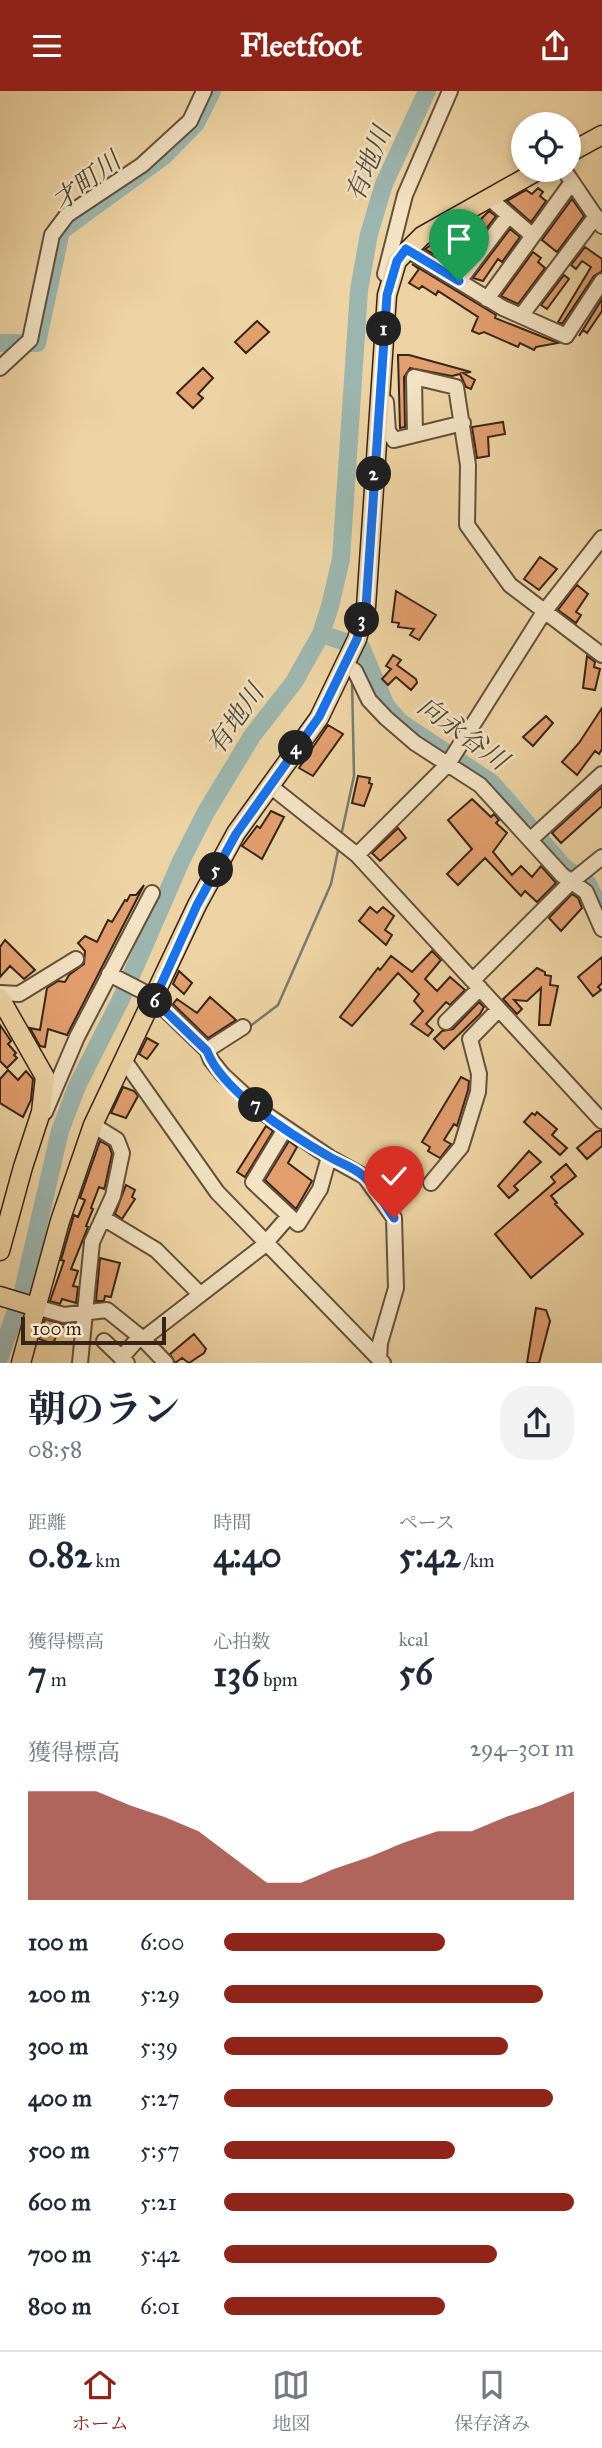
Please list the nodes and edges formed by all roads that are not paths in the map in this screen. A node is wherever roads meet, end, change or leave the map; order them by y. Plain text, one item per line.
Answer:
1 (204, 91) edge
2 (450, 91) edge
3 (600, 139) edge
4 (581, 148) edge
5 (518, 182) edge
6 (564, 182) edge
7 (572, 182) edge
8 (489, 198) junction
9 (508, 216) junction
10 (599, 221) edge
11 (533, 236) junction
12 (406, 249) junction
13 (459, 281) junction
14 (602, 281) edge
15 (387, 295) junction
16 (488, 299) junction
17 (521, 316) junction
18 (0, 368) edge
19 (382, 369) junction
20 (463, 423) junction
21 (415, 435) junction
22 (602, 538) edge
23 (544, 612) junction
24 (351, 651) junction
25 (602, 655) edge
26 (452, 757) junction
27 (602, 774) edge
28 (269, 785) junction
29 (535, 835) junction
30 (356, 855) junction
31 (602, 857) edge
32 (576, 878) junction
33 (152, 893) dead end
34 (602, 929) edge
35 (76, 959) dead end
36 (109, 974) junction
37 (476, 984) junction
38 (152, 997) junction
39 (1, 998) edge
40 (499, 1009) junction
41 (446, 1022) dead end
42 (243, 1027) dead end
43 (207, 1051) junction
44 (124, 1060) junction
45 (41, 1112) junction
46 (602, 1121) edge
47 (93, 1125) junction
48 (285, 1129) junction
49 (329, 1157) junction
50 (431, 1183) dead end
51 (289, 1216) junction
52 (103, 1218) junction
53 (265, 1242) junction
54 (0, 1251) edge
55 (200, 1294) junction
56 (0, 1296) edge
57 (34, 1306) junction
58 (83, 1312) junction
59 (143, 1339) junction
60 (104, 1341) dead end
61 (124, 1361) edge
62 (381, 1361) edge
63 (21, 1363) edge
64 (80, 1363) edge
65 (166, 1363) edge

1 - 18 street
2 - 15 street
3 - 4 main road
5 - 8 main road
6 - 11 street
7 - 10 street
8 - 9 street
8 - 12 main road
9 - 11 street
9 - 13 street
10 - 17 street
11 - 16 street
12 - 13 street
12 - 15 main road
13 - 16 street
14 - 17 street
15 - 19 main road
16 - 17 street
19 - 21 street
19 - 24 main road
20 - 21 street
20 - 21 street
20 - 23 street
22 - 23 street
23 - 25 street
23 - 26 street
24 - 26 street
24 - 28 main road
26 - 29 street
26 - 30 street
27 - 29 street
28 - 30 street
28 - 38 main road
29 - 32 street
30 - 37 street
31 - 32 street
32 - 34 street
32 - 37 street
33 - 36 street
35 - 39 street
36 - 38 street
36 - 45 street
37 - 40 street
37 - 41 street
38 - 43 street
38 - 44 main road
39 - 45 main road
40 - 46 street
40 - 50 street
42 - 43 street
43 - 48 street
44 - 47 main road
44 - 53 street
45 - 54 main road
47 - 52 street
47 - 57 main road
48 - 49 street
48 - 51 street
49 - 51 street
49 - 62 street
51 - 53 street
52 - 55 street
52 - 58 street
53 - 55 street
53 - 62 street
55 - 59 street
56 - 57 main road
57 - 58 street
57 - 63 main road
58 - 59 street
58 - 64 street
59 - 61 street
59 - 65 street
60 - 61 street

